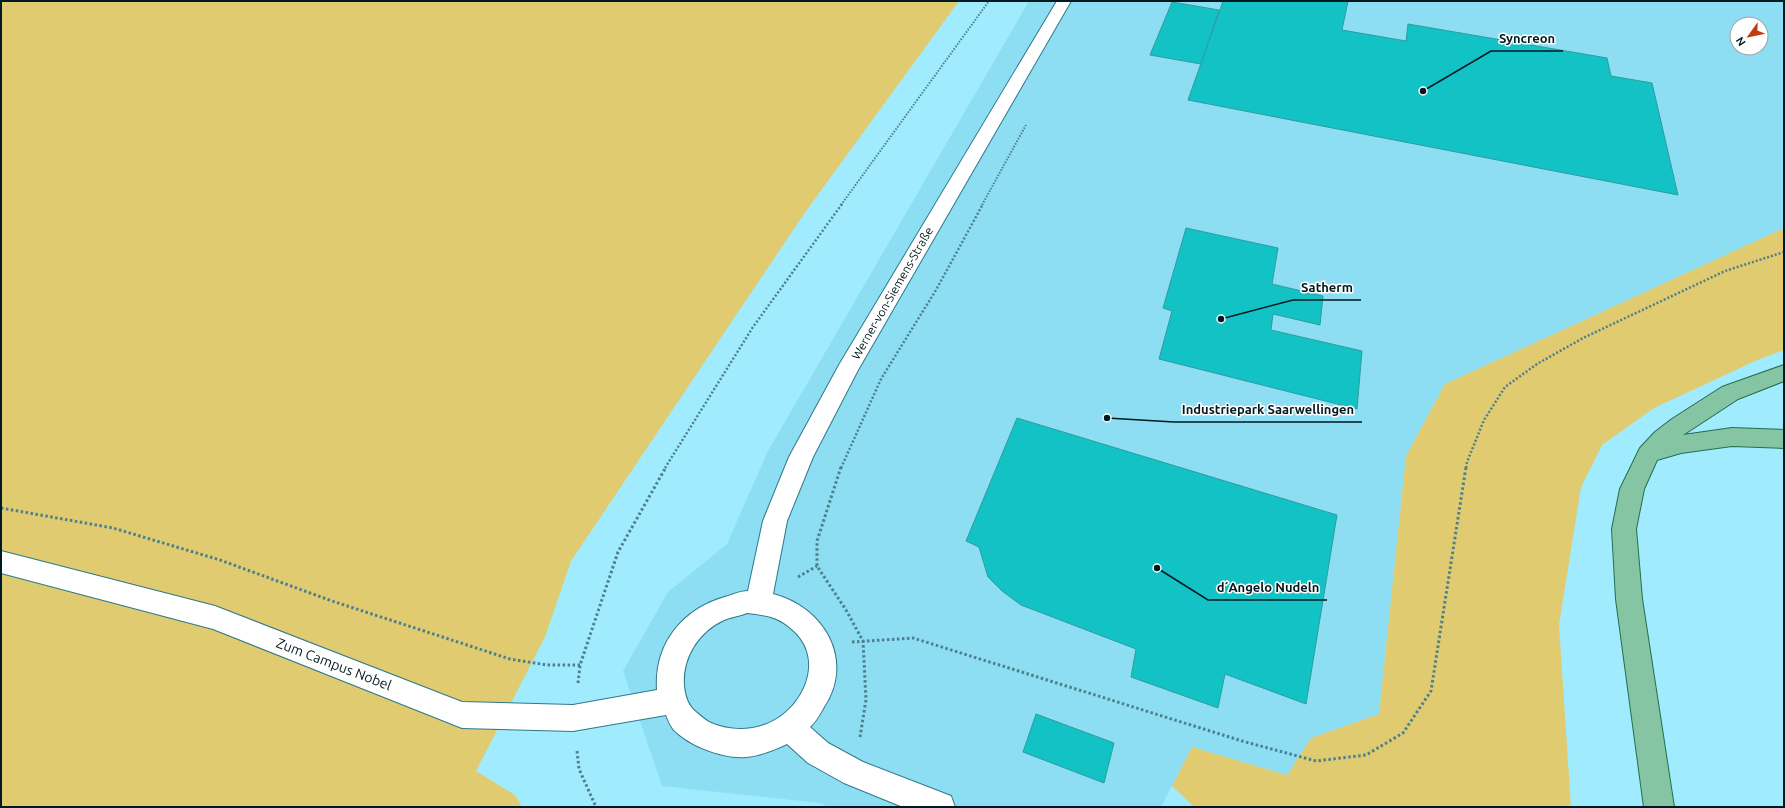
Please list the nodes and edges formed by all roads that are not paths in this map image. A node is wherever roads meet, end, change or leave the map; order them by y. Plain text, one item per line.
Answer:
1 (1064, 1) edge
2 (1784, 373) edge
3 (1784, 439) edge
4 (1648, 454) junction
5 (1, 562) edge
6 (759, 602) junction
7 (672, 701) junction
8 (789, 727) junction
9 (940, 807) edge
10 (1659, 807) edge

1 - 6 street, Werner-von-Siemens-Straße
2 - 4 main road
3 - 4 main road
4 - 10 main road
5 - 7 street, Zum Campus Nobel
6 - 7 street
6 - 8 street
7 - 8 street
8 - 9 street

